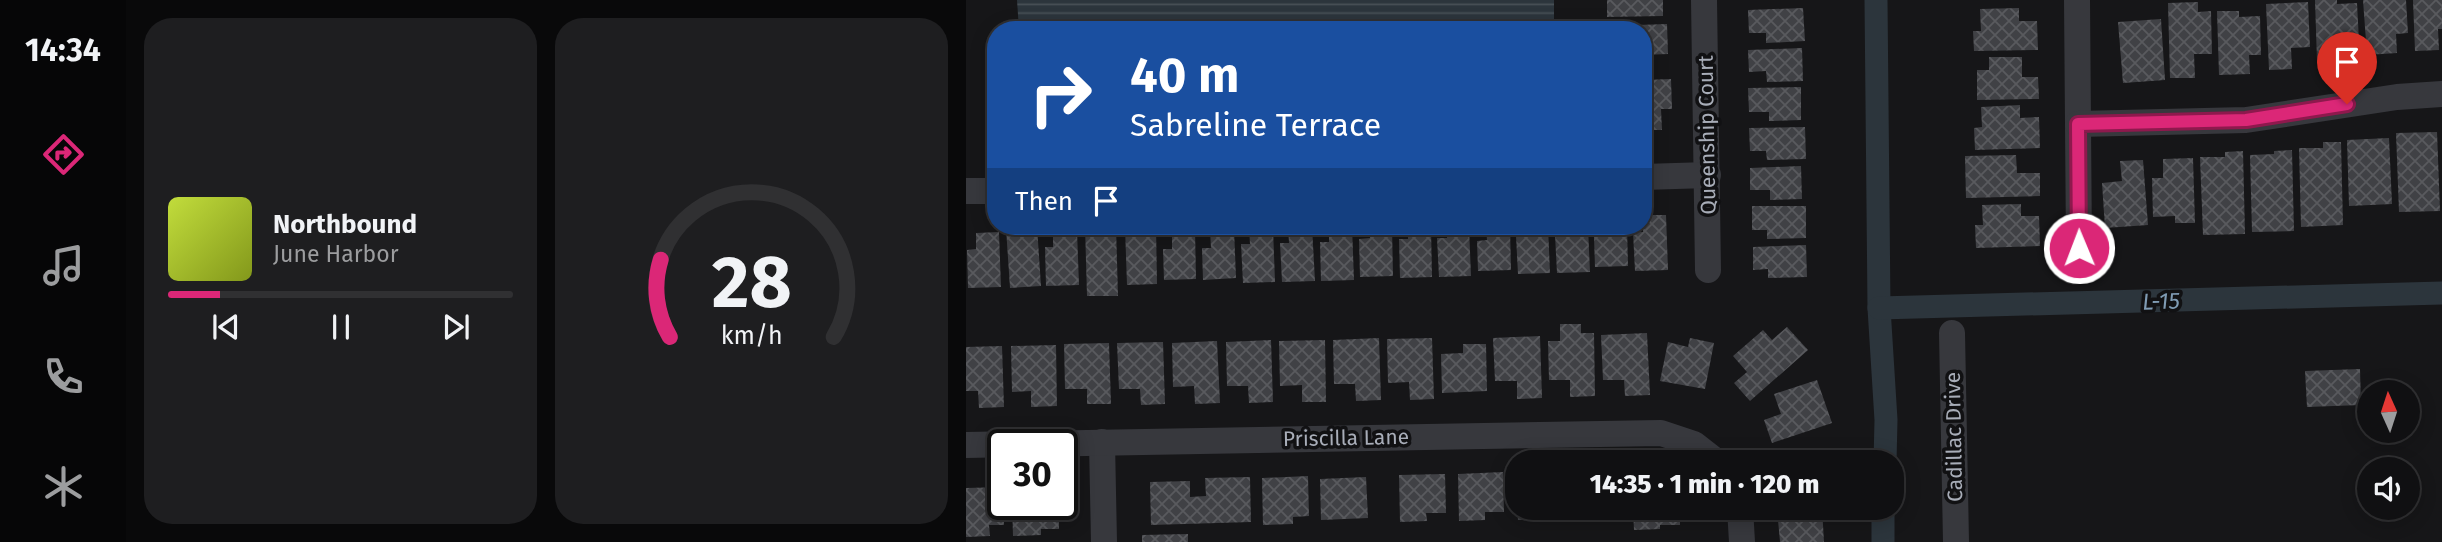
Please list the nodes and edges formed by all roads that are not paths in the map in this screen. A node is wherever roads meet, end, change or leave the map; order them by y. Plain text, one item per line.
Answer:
1 (1704, 0) edge
2 (2077, 0) edge
3 (2442, 94) edge
4 (2078, 124) junction
5 (1709, 175) junction
6 (1652, 177) edge
7 (966, 191) edge
8 (987, 191) edge
9 (2079, 248) dead end
10 (1708, 270) dead end
11 (1952, 333) dead end
12 (1102, 442) junction
13 (966, 445) edge
14 (1702, 450) edge
15 (1741, 520) edge
16 (1104, 542) edge
17 (1742, 542) edge
18 (1956, 542) edge

1 - 5 street, Queenship Court
2 - 4 street
3 - 4 street
4 - 9 street
5 - 6 street
5 - 10 street, Queenship Court
7 - 8 street
11 - 18 street, Cadillac Drive
12 - 13 street, Priscilla Lane
12 - 14 street, Priscilla Lane
12 - 16 street
15 - 17 street

